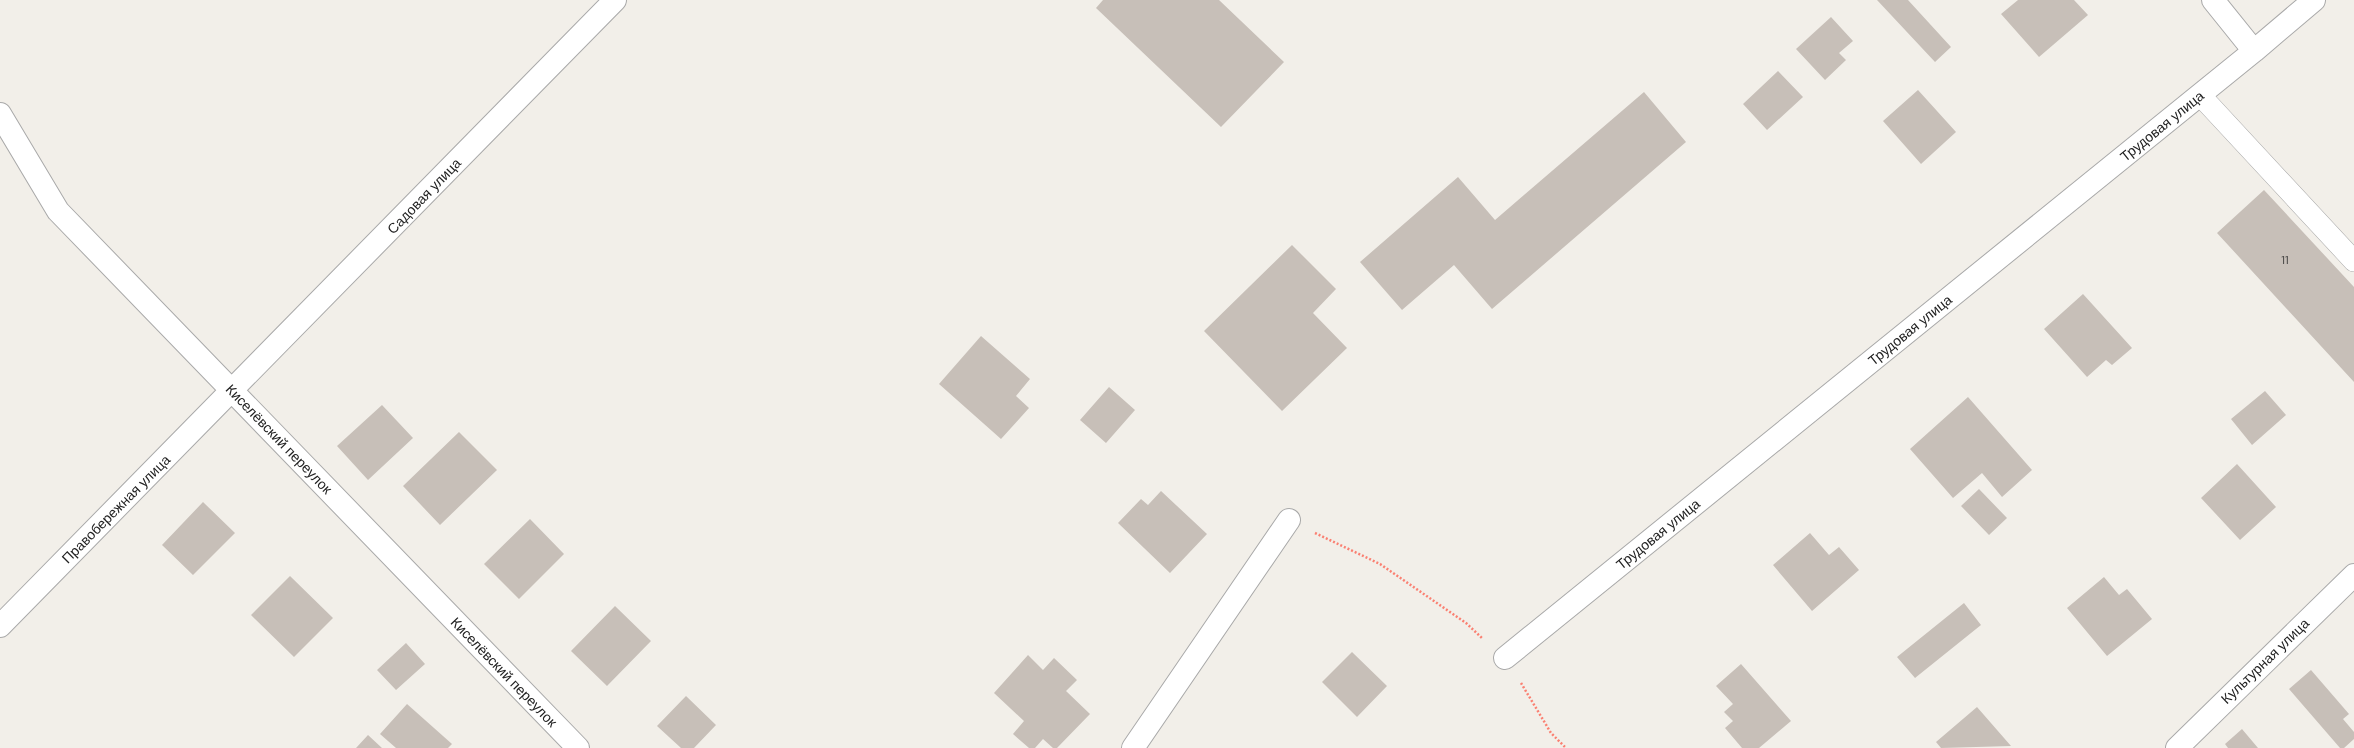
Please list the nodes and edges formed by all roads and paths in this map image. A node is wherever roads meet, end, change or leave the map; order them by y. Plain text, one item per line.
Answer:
1 (615, 0) edge
2 (2213, 0) edge
3 (2314, 0) edge
4 (2254, 51) junction
5 (2200, 95) junction
6 (0, 114) edge
7 (2354, 261) edge
8 (232, 391) junction
9 (1289, 520) joint
10 (2354, 575) edge
11 (0, 626) edge
12 (1505, 658) junction
13 (578, 748) edge
14 (1133, 748) edge
15 (1566, 748) edge
16 (2177, 748) edge

1 - 8 street, Садовая улица
2 - 4 street
3 - 4 street, Трудовая улица
4 - 5 street, Трудовая улица
5 - 7 lane
5 - 12 street, Трудовая улица
6 - 8 street, Киселёвский переулок
8 - 11 street, Правобережная улица
8 - 13 street, Киселёвский переулок
9 - 12 path
9 - 14 street
10 - 16 street, Культурная улица
12 - 15 path

